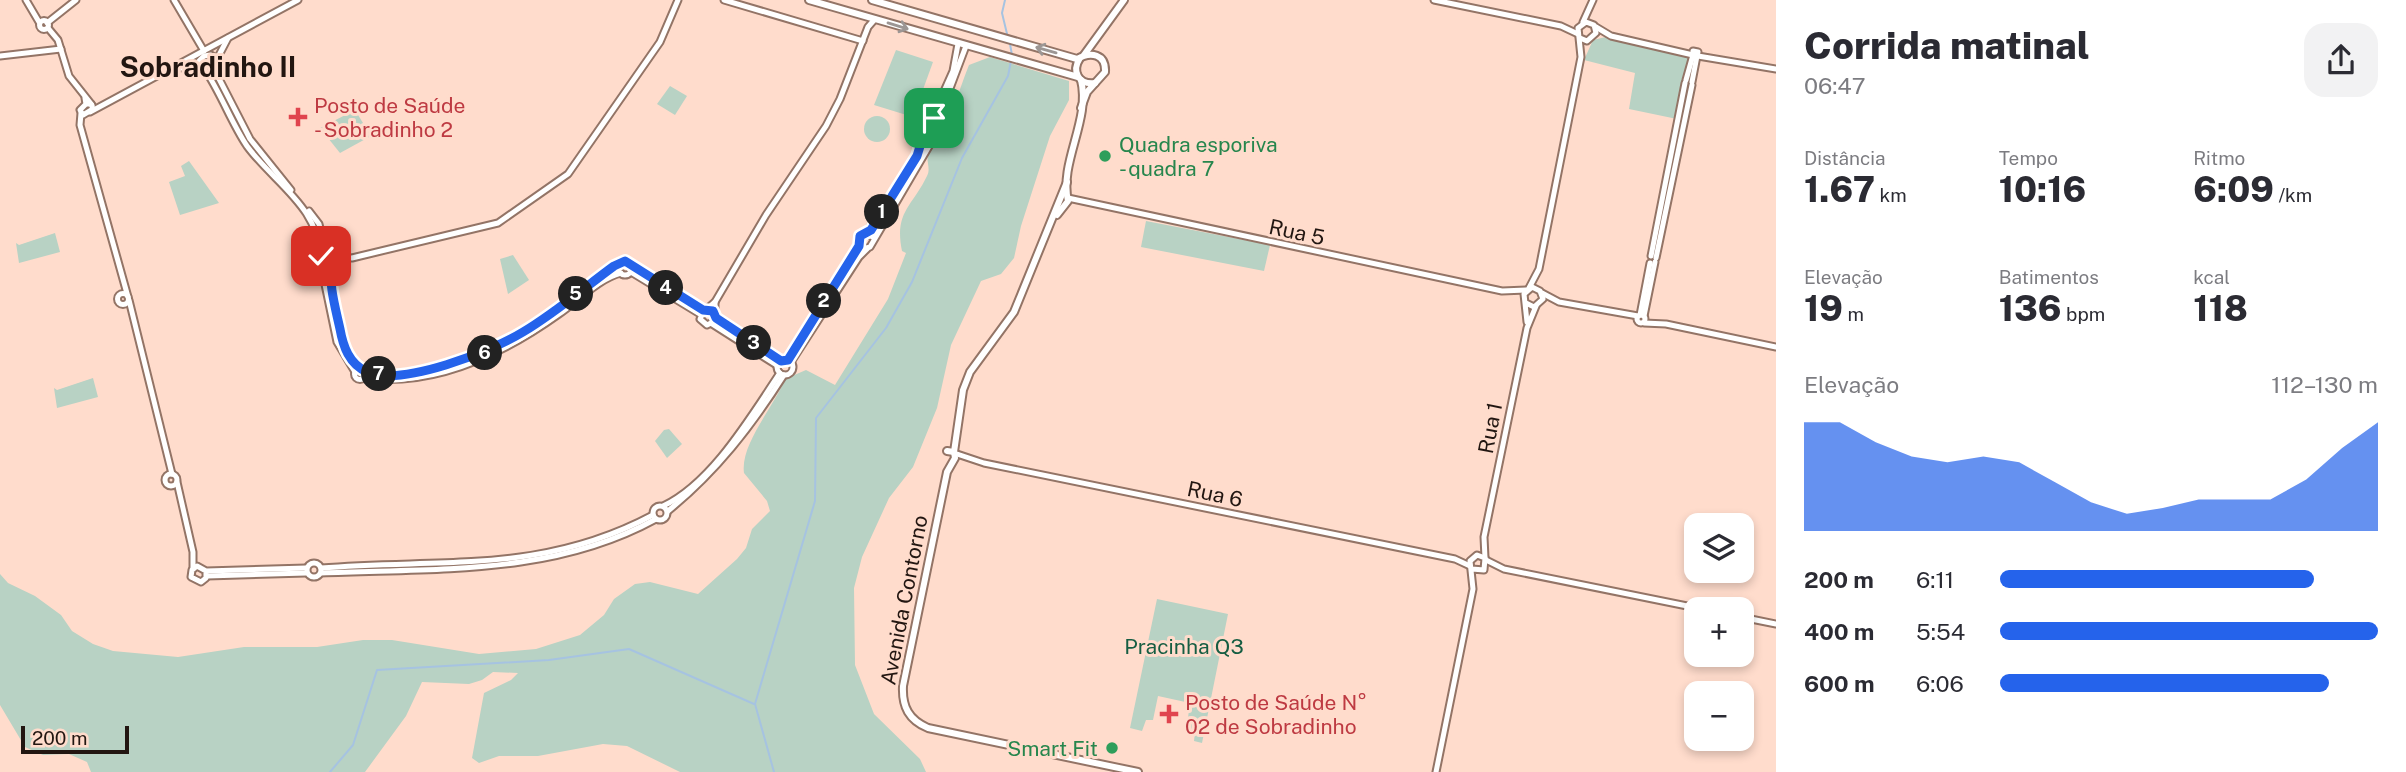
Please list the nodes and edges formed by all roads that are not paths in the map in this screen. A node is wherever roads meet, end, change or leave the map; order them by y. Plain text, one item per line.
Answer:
1 (26, 0) edge
2 (76, 0) edge
3 (174, 0) edge
4 (298, 0) edge
5 (678, 0) edge
6 (723, 0) edge
7 (809, 0) edge
8 (873, 0) edge
9 (1124, 0) edge
10 (1434, 0) edge
11 (1592, 2) edge
12 (863, 15) junction
13 (874, 19) junction
14 (43, 22) junction
15 (1582, 23) junction
16 (1562, 26) junction
17 (1595, 26) junction
18 (868, 27) junction
19 (1098, 36) junction
20 (1579, 36) junction
21 (1611, 36) junction
22 (228, 37) junction
23 (1592, 39) junction
24 (863, 41) junction
25 (958, 44) junction
26 (966, 46) junction
27 (61, 49) junction
28 (202, 50) junction
29 (208, 54) junction
30 (1695, 54) junction
31 (0, 56) edge
32 (1081, 57) junction
33 (1581, 57) junction
34 (1101, 58) junction
35 (200, 59) junction
36 (217, 59) junction
37 (182, 60) junction
38 (191, 66) junction
39 (200, 68) junction
40 (169, 69) junction
41 (1776, 69) edge
42 (215, 71) junction
43 (208, 73) junction
44 (1079, 79) junction
45 (1095, 83) junction
46 (1081, 108) junction
47 (88, 109) junction
48 (928, 127) junction
49 (935, 128) junction
50 (923, 140) junction
51 (931, 143) junction
52 (1064, 201) junction
53 (866, 233) junction
54 (874, 238) junction
55 (859, 246) junction
56 (868, 249) junction
57 (329, 257) junction
58 (319, 258) junction
59 (352, 258) junction
60 (1653, 260) junction
61 (620, 263) junction
62 (327, 269) junction
63 (631, 269) junction
64 (1539, 269) junction
65 (621, 273) junction
66 (1528, 289) junction
67 (1502, 291) junction
68 (1541, 292) junction
69 (127, 297) junction
70 (1525, 302) junction
71 (1559, 302) junction
72 (715, 303) junction
73 (123, 305) junction
74 (1538, 305) junction
75 (131, 309) junction
76 (703, 311) junction
77 (714, 318) junction
78 (1641, 318) junction
79 (1527, 325) junction
80 (1776, 347) edge
81 (784, 366) junction
82 (361, 372) junction
83 (951, 456) junction
84 (172, 474) junction
85 (175, 484) junction
86 (665, 509) junction
87 (655, 517) junction
88 (1484, 537) junction
89 (193, 552) junction
90 (1474, 556) junction
91 (1455, 559) junction
92 (1485, 559) junction
93 (1471, 568) junction
94 (193, 569) junction
95 (1504, 569) junction
96 (306, 570) junction
97 (321, 570) junction
98 (1483, 570) junction
99 (205, 571) junction
100 (1473, 589) junction
101 (1684, 605) edge
102 (1754, 620) edge
103 (1776, 624) edge
104 (1138, 772) edge
105 (1436, 772) edge

1 - 14 street
2 - 14 street
3 - 28 street
4 - 22 street
5 - 59 street
6 - 24 street
7 - 12 main road
32 -> 8 main road
9 - 19 main road
10 - 16 street
11 - 15 street
11 - 17 street
12 - 13 main road
12 - 18 street
13 - 18 street
13 -> 25 main road
14 - 27 street
15 - 16 street
15 - 17 street
15 - 20 street
16 - 20 street
17 - 21 street
17 - 23 street
18 - 24 street
19 - 32 main road
19 - 34 main road
20 - 23 street
20 - 33 street
21 - 23 street
21 - 30 street
22 - 28 street
22 - 36 street
23 - 33 street
24 - 72 street
25 - 26 main road
25 - 48 street
26 - 44 main road
26 - 49 street
27 - 31 street
27 - 47 street
28 - 29 street
28 - 35 street
28 - 37 street
29 - 35 street
29 - 36 street
30 - 41 street
30 - 60 street
32 - 34 main road
32 - 44 main road
33 - 64 street
34 - 45 main road
35 - 39 street
36 - 42 street
37 - 38 street
37 - 40 street
38 - 39 street
38 - 40 street
39 - 43 street
40 - 47 street
42 - 43 street
42 - 57 street
43 - 58 street
44 - 45 main road
44 - 46 main road
45 - 46 main road
46 - 52 main road
47 - 69 street
48 - 49 street
48 - 50 street
49 - 51 street
50 - 51 street
50 - 53 street
51 - 54 street
52 - 67 street, Rua 5
52 - 83 main road
53 - 54 street
53 - 55 street
54 - 56 street
55 - 56 street
55 - 81 street
56 - 81 street
57 - 58 street
57 - 59 street
57 - 62 street
58 - 62 street
59 - 62 street
60 - 78 street
60 - 78 street
61 - 63 street
61 - 65 street
61 - 82 street
62 - 82 street
63 - 65 street
63 - 76 street
64 - 66 street
64 - 68 street
65 - 82 street
66 - 67 street
66 - 68 street
66 - 70 street
67 - 70 street
68 - 71 street
68 - 74 street
69 - 73 street
69 - 73 street
69 - 75 street
70 - 74 street
70 - 79 street
71 - 74 street
71 - 78 street
72 - 76 street
72 - 77 street
73 - 75 street
74 - 79 street
75 - 84 street
76 - 77 street
76 - 77 street
77 - 81 street
78 - 80 street
79 - 88 street, Rua 1
81 - 86 street
83 - 91 street, Rua 6
83 - 104 main road, Avenida Contorno
84 - 85 street
84 - 85 street
85 - 89 street
86 - 87 street
86 - 87 street
87 - 97 street
88 - 90 street
88 - 92 street
89 - 94 street
89 - 99 street
90 - 91 street, Rua 6
90 - 92 street, Rua 6
90 - 93 street
91 - 93 street, Rua 6
92 - 95 street
92 - 98 street
93 - 98 street, Rua 6
93 - 100 street
94 - 99 street
94 - 99 street
95 - 98 street
95 - 101 street
96 - 97 street
96 - 97 street
96 - 99 street
98 - 100 street
100 - 105 street
102 - 103 street

